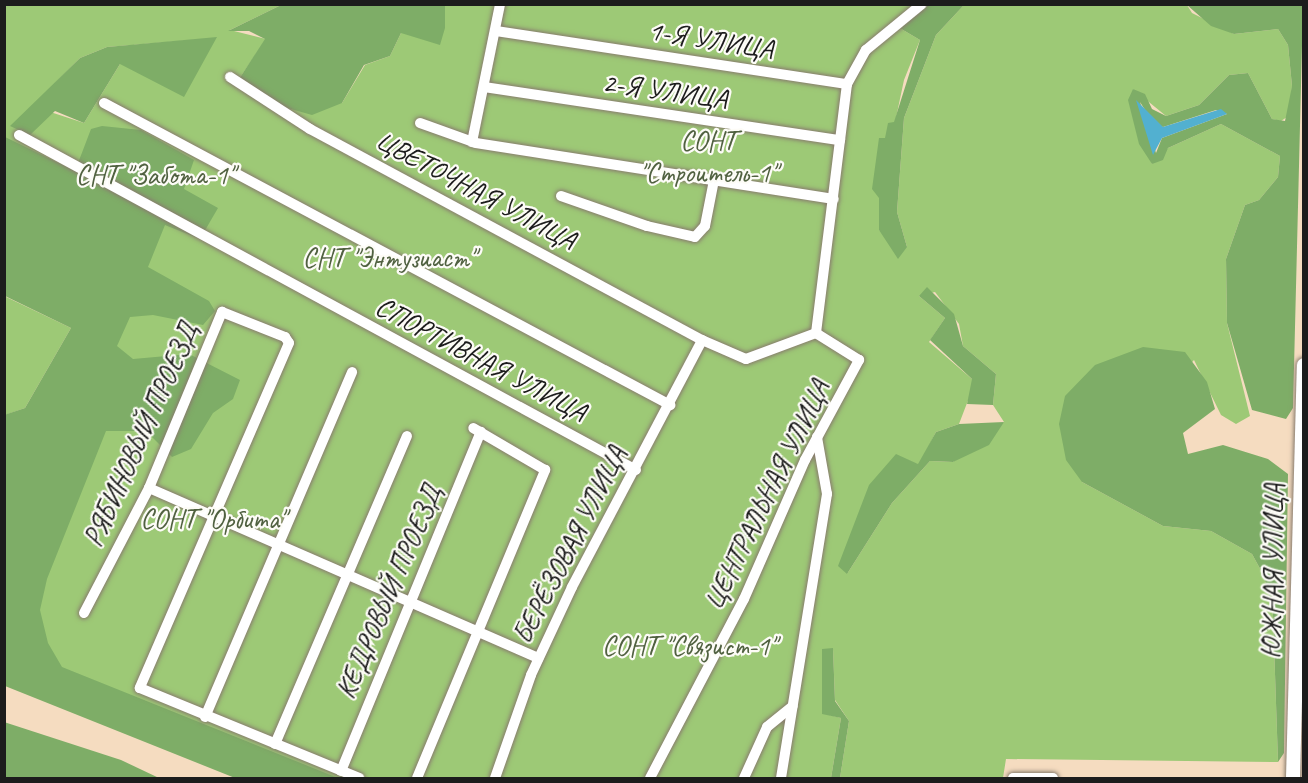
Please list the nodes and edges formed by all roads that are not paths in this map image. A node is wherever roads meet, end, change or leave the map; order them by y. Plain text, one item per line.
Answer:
1 (500, 4) edge
2 (922, 4) edge
3 (496, 31) junction
4 (230, 77) dead end
5 (847, 84) junction
6 (484, 87) junction
7 (104, 103) dead end
8 (420, 123) dead end
9 (19, 135) dead end
10 (840, 140) junction
11 (472, 142) junction
12 (714, 180) junction
13 (561, 196) dead end
14 (834, 199) junction
15 (816, 333) junction
16 (702, 340) junction
17 (1304, 365) edge
18 (352, 372) dead end
19 (670, 405) junction
20 (407, 436) dead end
21 (817, 437) junction
22 (636, 470) junction
23 (1302, 475) edge
24 (149, 488) junction
25 (213, 514) junction
26 (279, 541) junction
27 (346, 571) junction
28 (412, 601) junction
29 (1301, 602) edge
30 (84, 613) dead end
31 (477, 628) junction
32 (539, 658) junction
33 (1300, 684) edge
34 (794, 706) junction
35 (205, 717) junction
36 (275, 744) junction
37 (1299, 760) edge
38 (341, 771) junction
39 (359, 778) edge
40 (417, 778) edge
41 (495, 778) edge
42 (650, 778) edge
43 (744, 778) edge
44 (781, 778) edge
45 (1013, 778) edge
46 (1053, 778) edge
47 (1293, 778) edge

1 - 3 street
2 - 5 street
3 - 5 street, 1-Я УЛИЦА
3 - 6 street
4 - 16 street, ЦВЕТОЧНАЯ УЛИЦА
5 - 10 street
6 - 10 street, 2-Я УЛИЦА
6 - 11 street
7 - 19 street
8 - 11 street
9 - 22 street, СПОРТИВНАЯ УЛИЦА
10 - 14 street
11 - 12 street
12 - 13 street
12 - 14 street
14 - 15 street
15 - 16 street, ЦВЕТОЧНАЯ УЛИЦА
15 - 21 street, ЦЕНТРАЛЬНАЯ УЛИЦА
16 - 19 street, БЕРЁЗОВАЯ УЛИЦА
17 - 23 main road, ЮЖНАЯ УЛИЦА
18 - 26 street
19 - 22 street, БЕРЁЗОВАЯ УЛИЦА
20 - 27 street
21 - 34 street
21 - 42 street, ЦЕНТРАЛЬНАЯ УЛИЦА
22 - 32 street, БЕРЁЗОВАЯ УЛИЦА
23 - 29 main road, ЮЖНАЯ УЛИЦА
24 - 25 street
24 - 25 street, РЯБИНОВЫЙ ПРОЕЗД
24 - 30 street, РЯБИНОВЫЙ ПРОЕЗД
25 - 26 street
25 - 35 street
26 - 27 street
26 - 35 street
27 - 28 street
27 - 36 street
28 - 31 street
28 - 31 street, КЕДРОВЫЙ ПРОЕЗД
28 - 38 street, КЕДРОВЫЙ ПРОЕЗД
29 - 33 main road, ЮЖНАЯ УЛИЦА
31 - 32 street
31 - 40 street
32 - 41 street, БЕРЁЗОВАЯ УЛИЦА
33 - 37 main road, ЮЖНАЯ УЛИЦА
34 - 43 street
34 - 44 street
35 - 36 street
36 - 38 street
37 - 47 main road, ЮЖНАЯ УЛИЦА
38 - 39 street
45 - 46 street

